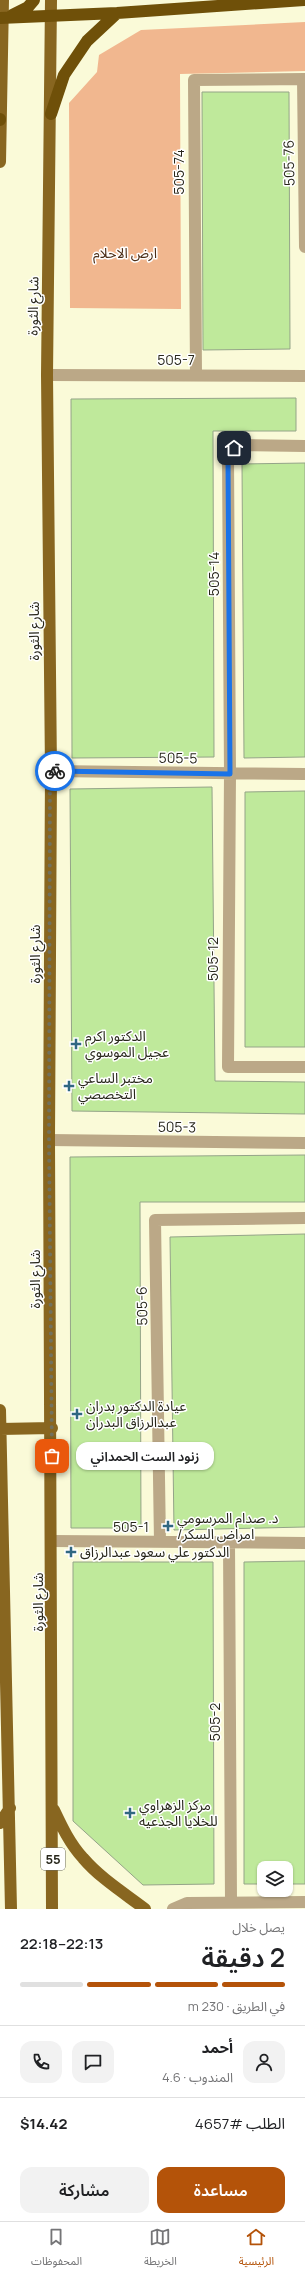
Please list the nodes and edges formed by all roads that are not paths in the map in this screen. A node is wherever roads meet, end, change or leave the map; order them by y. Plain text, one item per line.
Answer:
1 (304, 0) edge
2 (3, 2) edge
3 (27, 3) edge
4 (51, 7) edge
5 (117, 13) junction
6 (2, 18) edge
7 (304, 79) edge
8 (51, 114) junction
9 (0, 120) edge
10 (0, 162) edge
11 (305, 247) edge
12 (47, 375) junction
13 (196, 375) junction
14 (305, 376) edge
15 (305, 446) edge
16 (50, 771) junction
17 (230, 774) junction
18 (305, 774) edge
19 (305, 1066) edge
20 (49, 1140) junction
21 (305, 1143) edge
22 (305, 1218) edge
23 (0, 1410) edge
24 (52, 1428) junction
25 (0, 1430) edge
26 (52, 1542) junction
27 (160, 1542) junction
28 (229, 1542) junction
29 (305, 1543) edge
30 (2, 1598) edge
31 (10, 1808) junction
32 (53, 1809) junction
33 (0, 1822) edge
34 (230, 1902) junction
35 (305, 1902) edge
36 (11, 1909) edge
37 (52, 1909) edge
38 (145, 1909) edge
39 (173, 1909) edge

1 - 5 highway
2 - 6 main road
3 - 4 highway
3 - 6 highway
4 - 5 highway
4 - 6 highway
4 - 8 main road, شارع الثورة / 55
5 - 8 highway
6 - 9 main road
7 - 11 street, 505-76
7 - 13 street, 505-74
8 - 12 main road, شارع الثورة / 55
9 - 10 main road
12 - 13 street, 505-7
12 - 16 main road, شارع الثورة / 55
13 - 14 street, 505-7
15 - 17 street, 505-14
16 - 17 street, 505-5
16 - 20 main road, شارع الثورة / 55
17 - 18 street, 505-5
17 - 19 street, 505-12
20 - 21 street, 505-3
20 - 24 main road, شارع الثورة / 55
22 - 27 street, 505-6
23 - 25 main road
24 - 25 main road
24 - 26 main road, شارع الثورة / 55
25 - 30 main road
26 - 27 street, 505-1
26 - 32 main road, شارع الثورة / 55
27 - 28 street, 505-1
28 - 29 street, 505-1
28 - 34 street, 505-2
30 - 31 main road
31 - 33 main road
31 - 36 main road
32 - 37 main road, شارع الثورة / 55
32 - 38 main road
34 - 35 street
34 - 39 street

